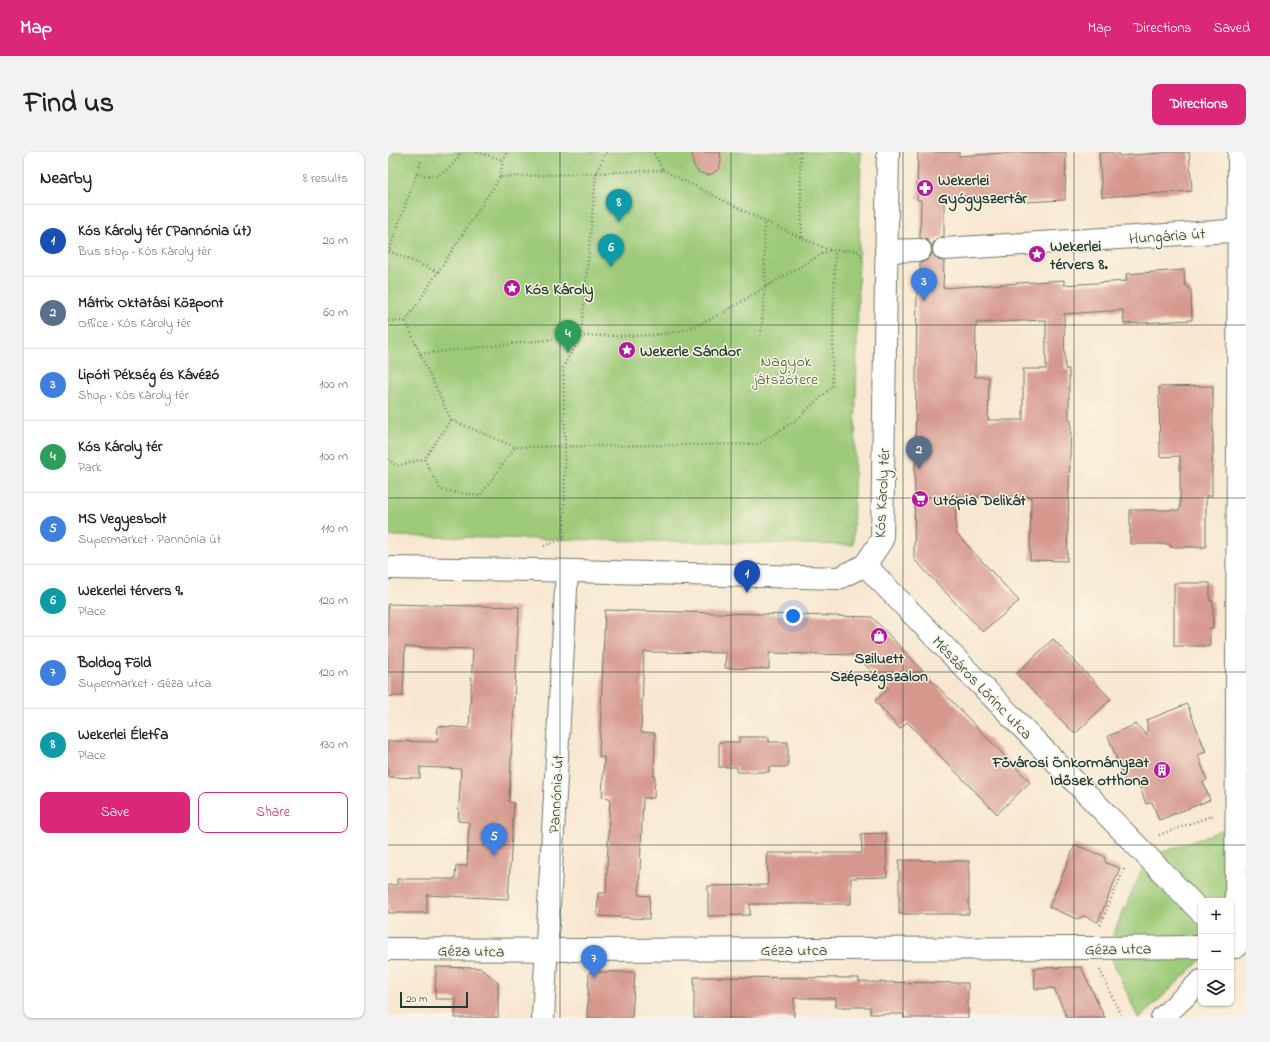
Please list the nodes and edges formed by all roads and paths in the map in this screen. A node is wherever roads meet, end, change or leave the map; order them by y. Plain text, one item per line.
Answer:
1 (460, 152) edge
2 (477, 152) edge
3 (507, 152) edge
4 (606, 152) edge
5 (653, 152) edge
6 (800, 152) edge
7 (888, 152) edge
8 (1239, 152) edge
9 (422, 158) dead end
10 (503, 160) junction
11 (663, 170) junction
12 (596, 173) junction
13 (416, 174) junction
14 (500, 177) junction
15 (764, 221) junction
16 (1242, 230) edge
17 (802, 238) junction
18 (944, 249) dead end
19 (829, 250) junction
20 (920, 250) dead end
21 (835, 251) junction
22 (859, 251) dead end
23 (886, 251) junction
24 (388, 252) edge
25 (438, 272) junction
26 (765, 287) junction
27 (388, 321) edge
28 (406, 321) junction
29 (761, 335) dead end
30 (581, 336) junction
31 (420, 354) junction
32 (451, 420) junction
33 (565, 446) junction
34 (515, 447) junction
35 (388, 459) edge
36 (424, 459) junction
37 (544, 547) dead end
38 (865, 565) junction
39 (388, 568) edge
40 (567, 571) junction
41 (1215, 815) dead end
42 (1156, 836) dead end
43 (1125, 867) dead end
44 (1198, 909) edge
45 (1098, 930) dead end
46 (1198, 947) edge
47 (1237, 947) edge
48 (388, 949) edge
49 (547, 950) junction
50 (1100, 969) dead end
51 (1198, 984) edge
52 (543, 1018) edge
53 (1122, 1018) edge
54 (1162, 1018) edge

1 - 13 path
2 - 10 path
3 - 10 path
4 - 12 path
5 - 11 path
6 - 17 path
7 - 23 street, Kós Károly tér
8 - 16 street
9 - 13 path
10 - 14 path
11 - 12 path
11 - 15 path
12 - 14 path
12 - 30 path
13 - 24 path
14 - 25 path
15 - 17 path
15 - 26 path
16 - 18 street, Hungária út
16 - 47 street
17 - 19 path
19 - 21 path
19 - 26 path
20 - 23 street
21 - 22 path
21 - 33 path
23 - 38 street, Kós Károly tér
24 - 25 path
25 - 28 path
26 - 29 path
26 - 30 path
27 - 28 path
28 - 31 path
30 - 31 path
30 - 33 path
31 - 32 path
32 - 34 path
32 - 36 path
33 - 34 path
33 - 37 path
34 - 36 path
35 - 36 path
38 - 40 street, Kós Károly tér
38 - 44 street, Mészáros Lőrinc utca
39 - 40 street, Kós Károly tér
40 - 49 street, Pannónia út
41 - 42 path
43 - 45 path
46 - 49 street, Géza utca
48 - 49 street, Géza utca
49 - 52 street, Pannónia út
50 - 53 path
51 - 54 street

